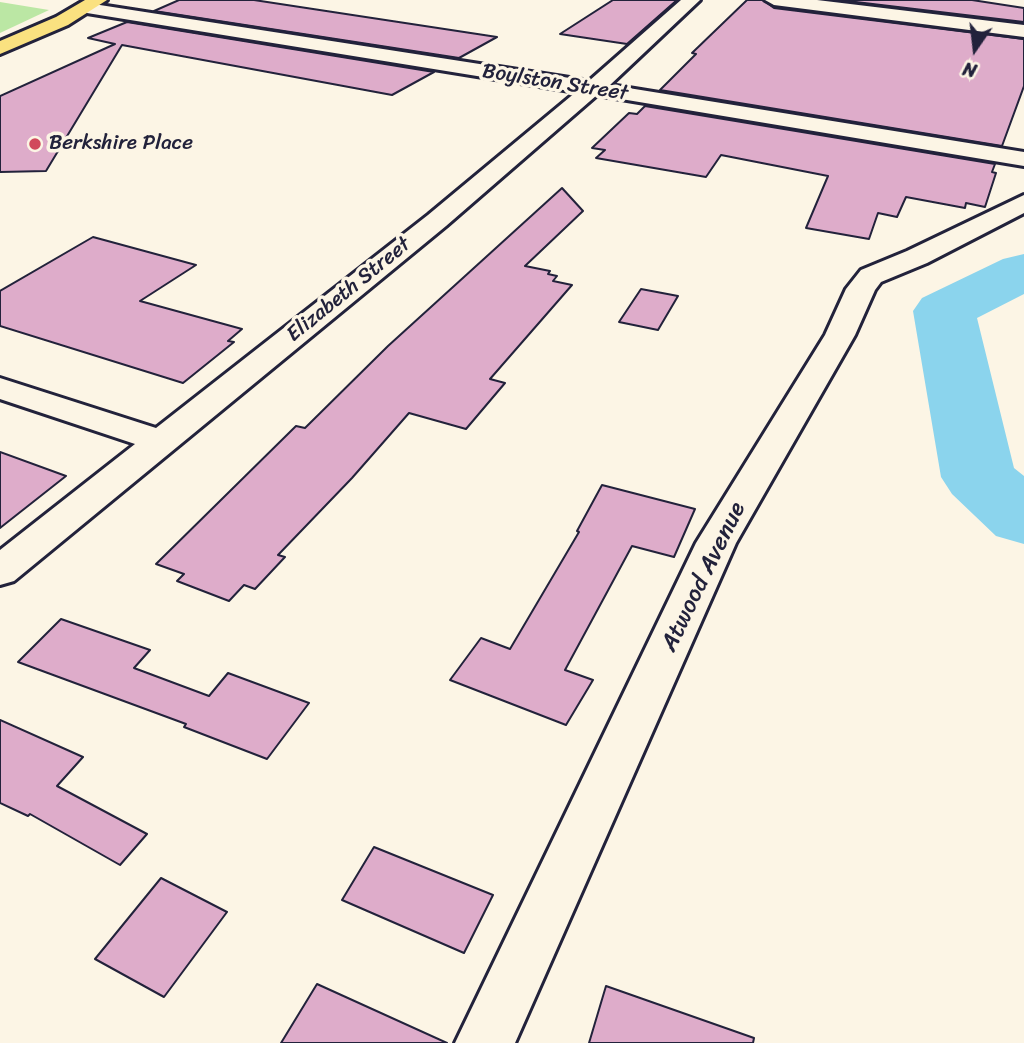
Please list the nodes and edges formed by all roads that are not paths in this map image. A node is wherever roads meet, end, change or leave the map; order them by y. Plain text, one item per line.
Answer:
1 (691, 0) edge
2 (774, 0) edge
3 (92, 4) edge
4 (1024, 32) edge
5 (0, 48) edge
6 (593, 89) junction
7 (1024, 159) edge
8 (1024, 203) edge
9 (0, 388) edge
10 (160, 440) junction
11 (0, 570) edge
12 (485, 1043) edge

1 - 6 street, Elizabeth Street
2 - 4 street
3 - 5 highway
3 - 6 street, Boylston Street
6 - 7 street, Boylston Street
6 - 10 street, Elizabeth Street
8 - 12 street, Atwood Avenue
9 - 10 street
10 - 11 street, Elizabeth Street

